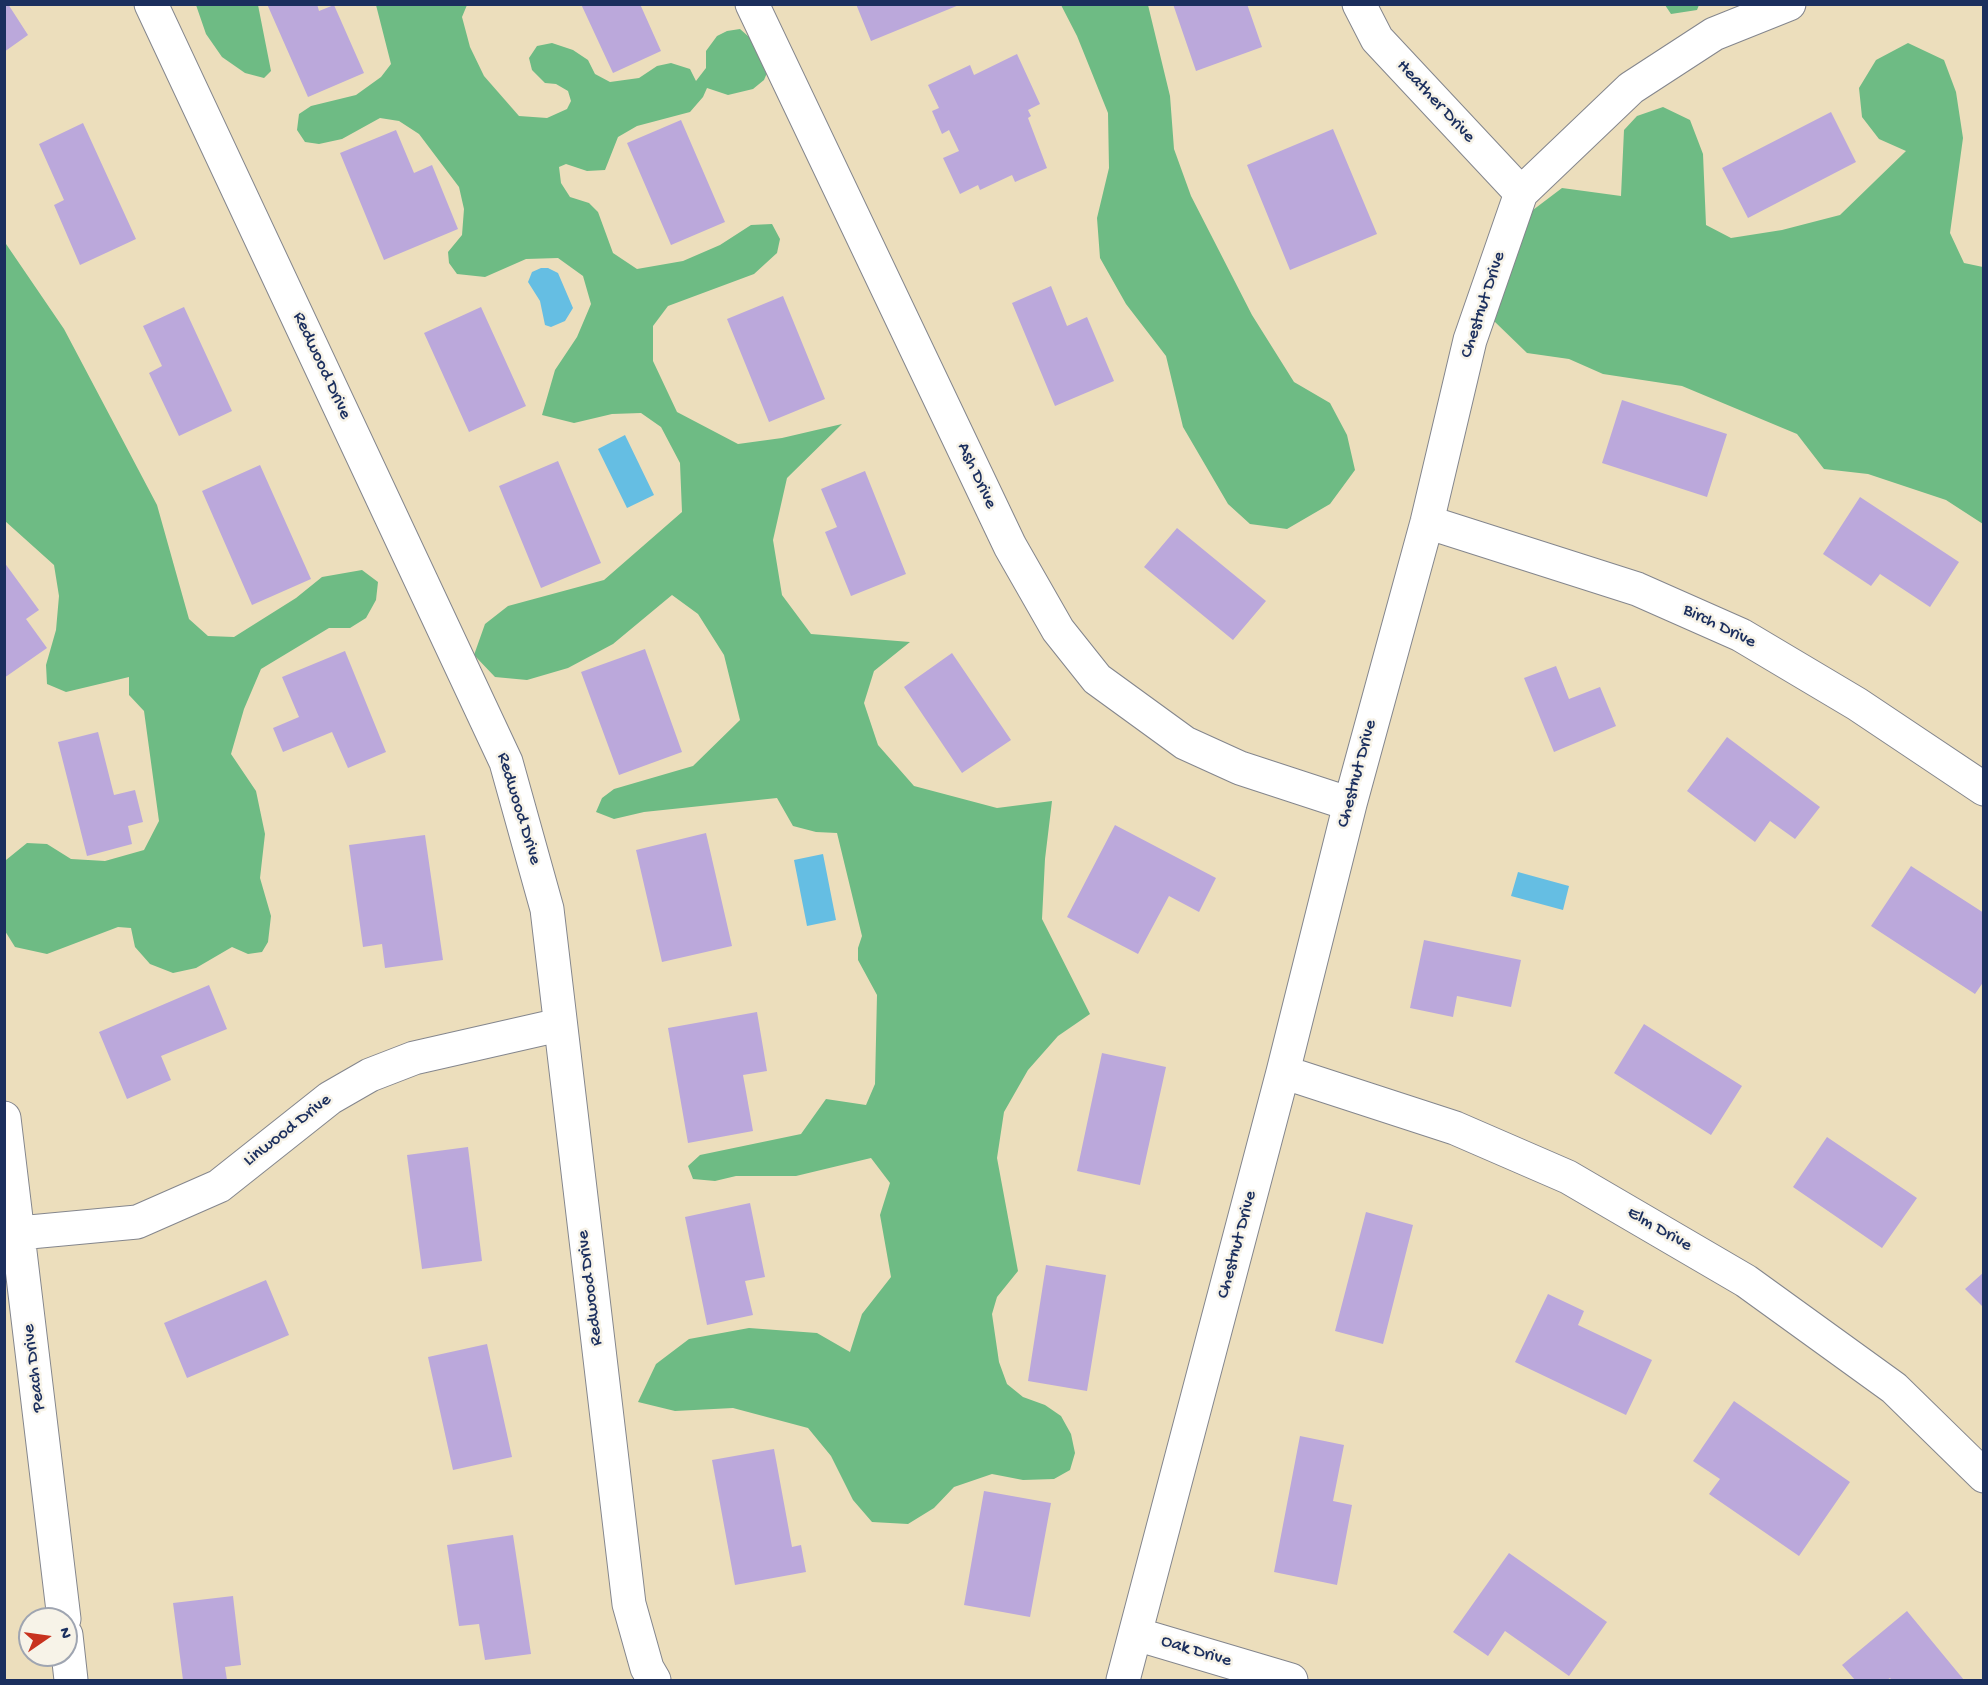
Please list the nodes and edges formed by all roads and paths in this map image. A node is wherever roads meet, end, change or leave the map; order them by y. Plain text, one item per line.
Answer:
1 (151, 4) edge
2 (752, 4) edge
3 (1359, 4) edge
4 (1789, 4) edge
5 (1521, 193) junction
6 (1427, 522) junction
7 (1983, 789) edge
8 (1350, 804) junction
9 (559, 1025) junction
10 (1283, 1072) junction
11 (4, 1118) edge
12 (19, 1233) junction
13 (1983, 1476) edge
14 (63, 1607) edge
15 (1136, 1634) junction
16 (654, 1680) edge
17 (1123, 1680) edge
18 (1290, 1680) edge

1 - 9 street, Redwood Drive
2 - 8 street, Ash Drive
3 - 5 street, Heather Drive
4 - 5 street, Chestnut Drive
5 - 6 street, Chestnut Drive
6 - 7 street, Birch Drive
6 - 8 street, Chestnut Drive
8 - 10 street, Chestnut Drive
9 - 12 street, Linwood Drive
9 - 16 street, Redwood Drive
10 - 13 street, Elm Drive
10 - 15 street, Chestnut Drive
11 - 12 street, Peach Drive
12 - 14 street, Peach Drive
15 - 17 street, Chestnut Drive
15 - 18 street, Oak Drive

